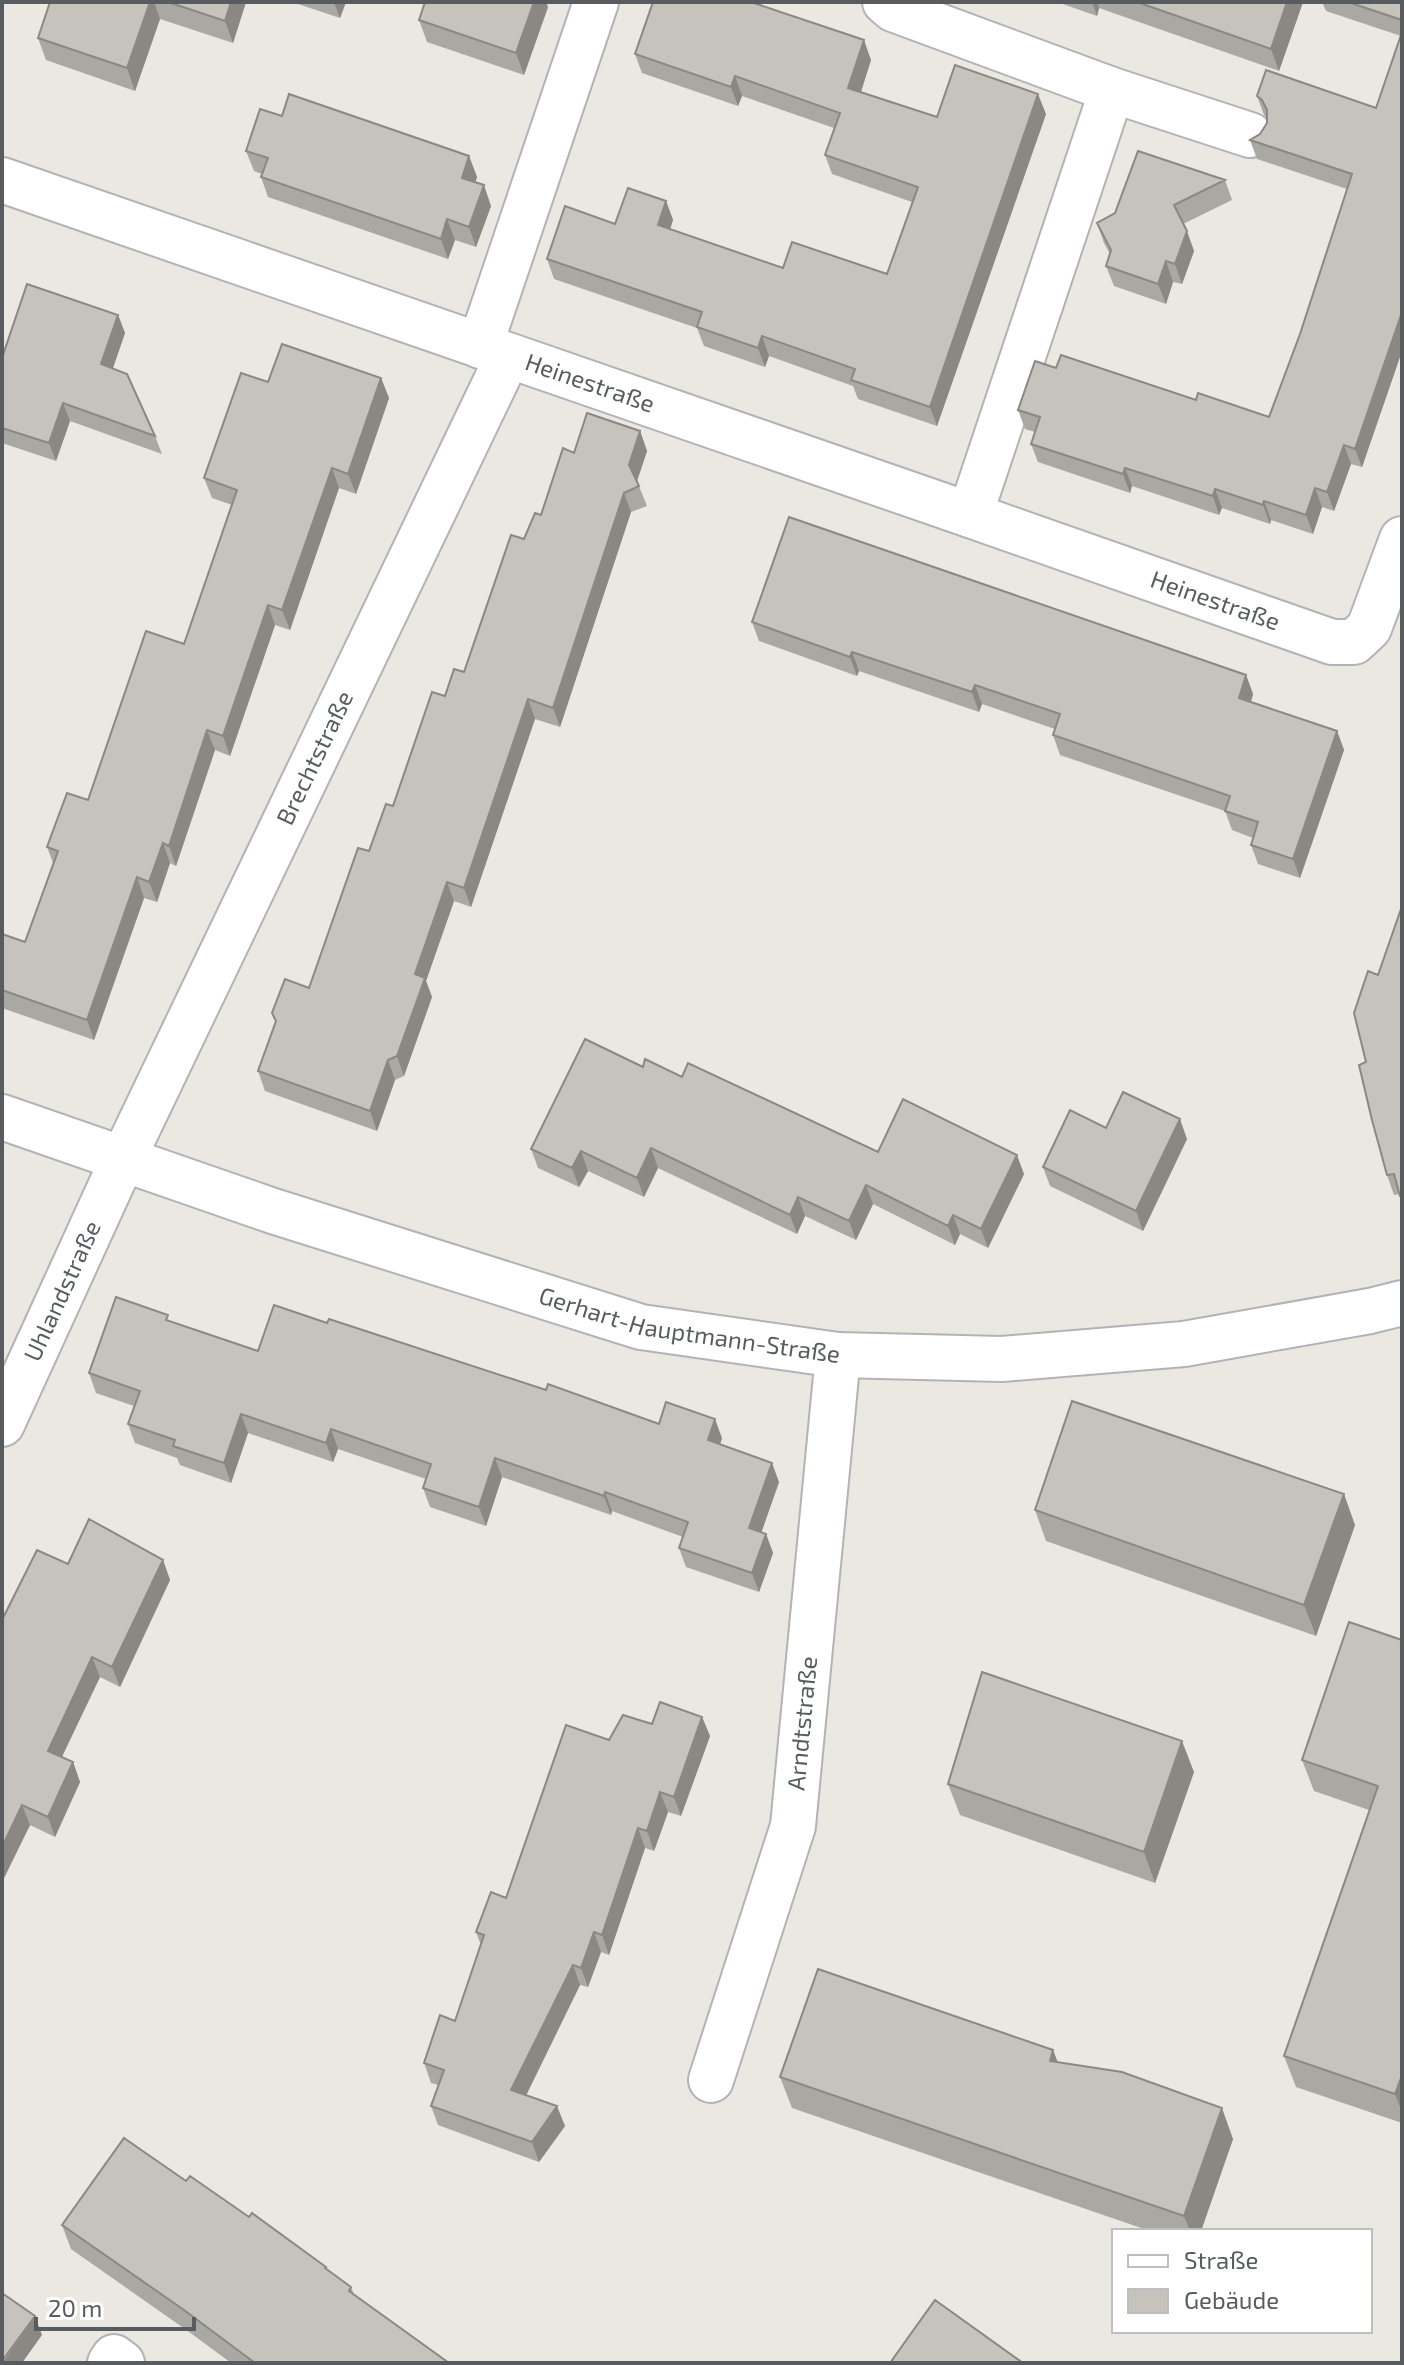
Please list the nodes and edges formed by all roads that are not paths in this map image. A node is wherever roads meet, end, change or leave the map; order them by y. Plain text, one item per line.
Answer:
1 (596, 2) edge
2 (885, 2) edge
3 (1112, 90) junction
4 (1250, 135) dead end
5 (2, 180) edge
6 (494, 351) junction
7 (970, 515) junction
8 (1402, 539) edge
9 (2, 1117) edge
10 (123, 1159) junction
11 (1402, 1303) edge
12 (838, 1355) junction
13 (2, 1424) edge
14 (711, 2080) dead end
15 (110, 2363) edge
16 (122, 2363) edge

1 - 6 street
2 - 3 street
3 - 4 street
3 - 7 street
5 - 6 street, Heinestraße
6 - 7 street, Heinestraße
6 - 10 street, Brechtstraße
7 - 8 street, Heinestraße
9 - 10 street, Gerhart-Hauptmann-Straße
10 - 12 street, Gerhart-Hauptmann-Straße
10 - 13 street, Uhlandstraße
11 - 12 street, Gerhart-Hauptmann-Straße
12 - 14 street, Arndtstraße
15 - 16 street

